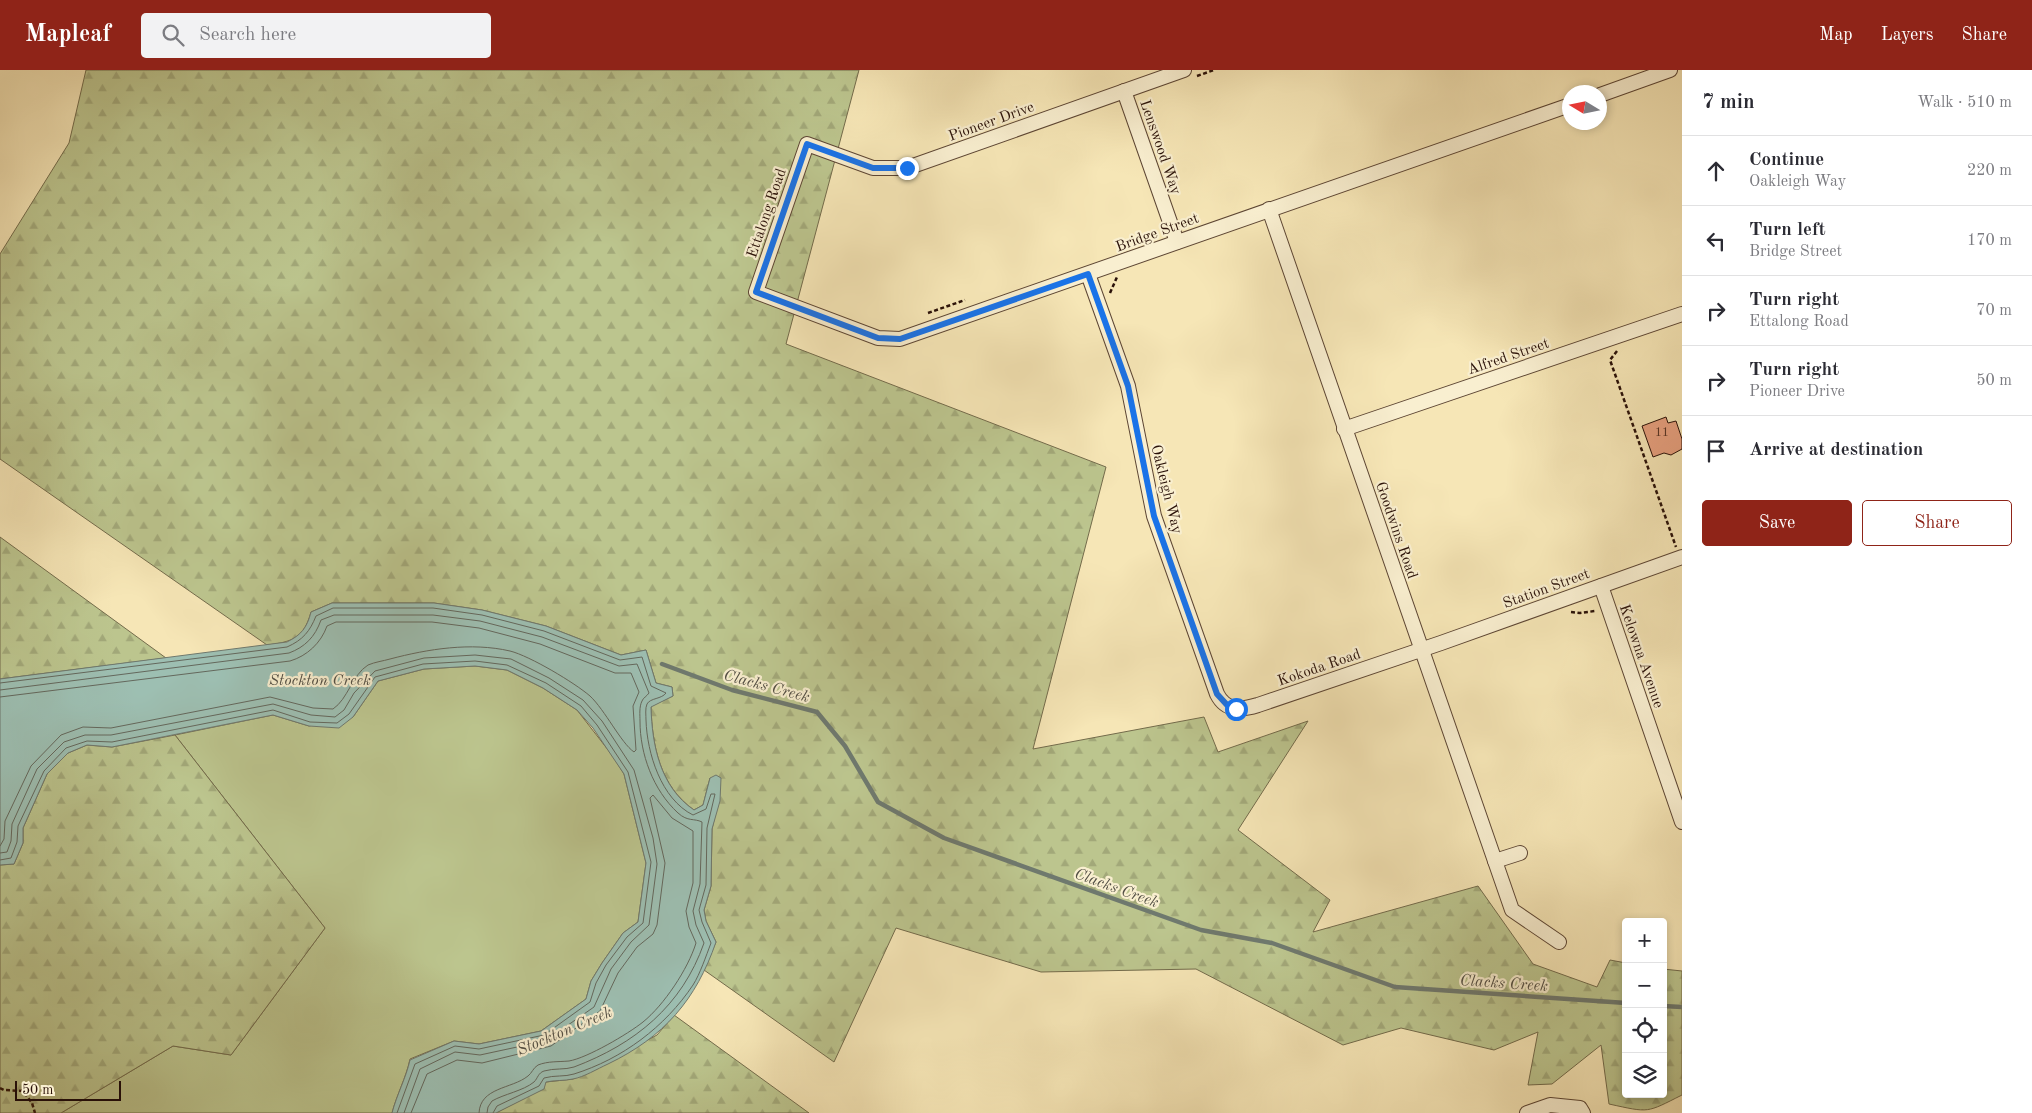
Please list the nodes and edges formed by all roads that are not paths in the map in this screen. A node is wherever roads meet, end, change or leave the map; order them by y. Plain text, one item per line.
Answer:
1 (1670, 70) edge
2 (1190, 73) edge
3 (1124, 91) junction
4 (1607, 92) edge
5 (1562, 108) edge
6 (807, 144) joint
7 (1269, 210) junction
8 (1177, 242) junction
9 (1088, 274) junction
10 (756, 292) joint
11 (1682, 314) edge
12 (1344, 429) junction
13 (1681, 557) edge
14 (1601, 586) junction
15 (1422, 650) junction
16 (1228, 706) joint
17 (1682, 822) edge
18 (1520, 853) dead end
19 (1495, 861) junction
20 (1559, 942) dead end
21 (1527, 1113) edge
22 (1583, 1113) edge

1 - 4 street
2 - 3 street, Pioneer Drive
3 - 6 street, Pioneer Drive
3 - 8 street, Lenswood Way
5 - 7 street, Bridge Street
6 - 10 street, Ettalong Road
7 - 8 street, Bridge Street
7 - 12 street, Goodwins Road
8 - 9 street, Bridge Street
9 - 10 street, Bridge Street
9 - 16 street, Oakleigh Way
11 - 12 street, Alfred Street
12 - 15 street, Goodwins Road
13 - 14 street, Station Street
14 - 15 street, Station Street
14 - 17 street, Kelowna Avenue
15 - 16 street, Kokoda Road
15 - 19 street, Goodwins Road
18 - 19 street
19 - 20 street, Goodwins Road
21 - 22 street

